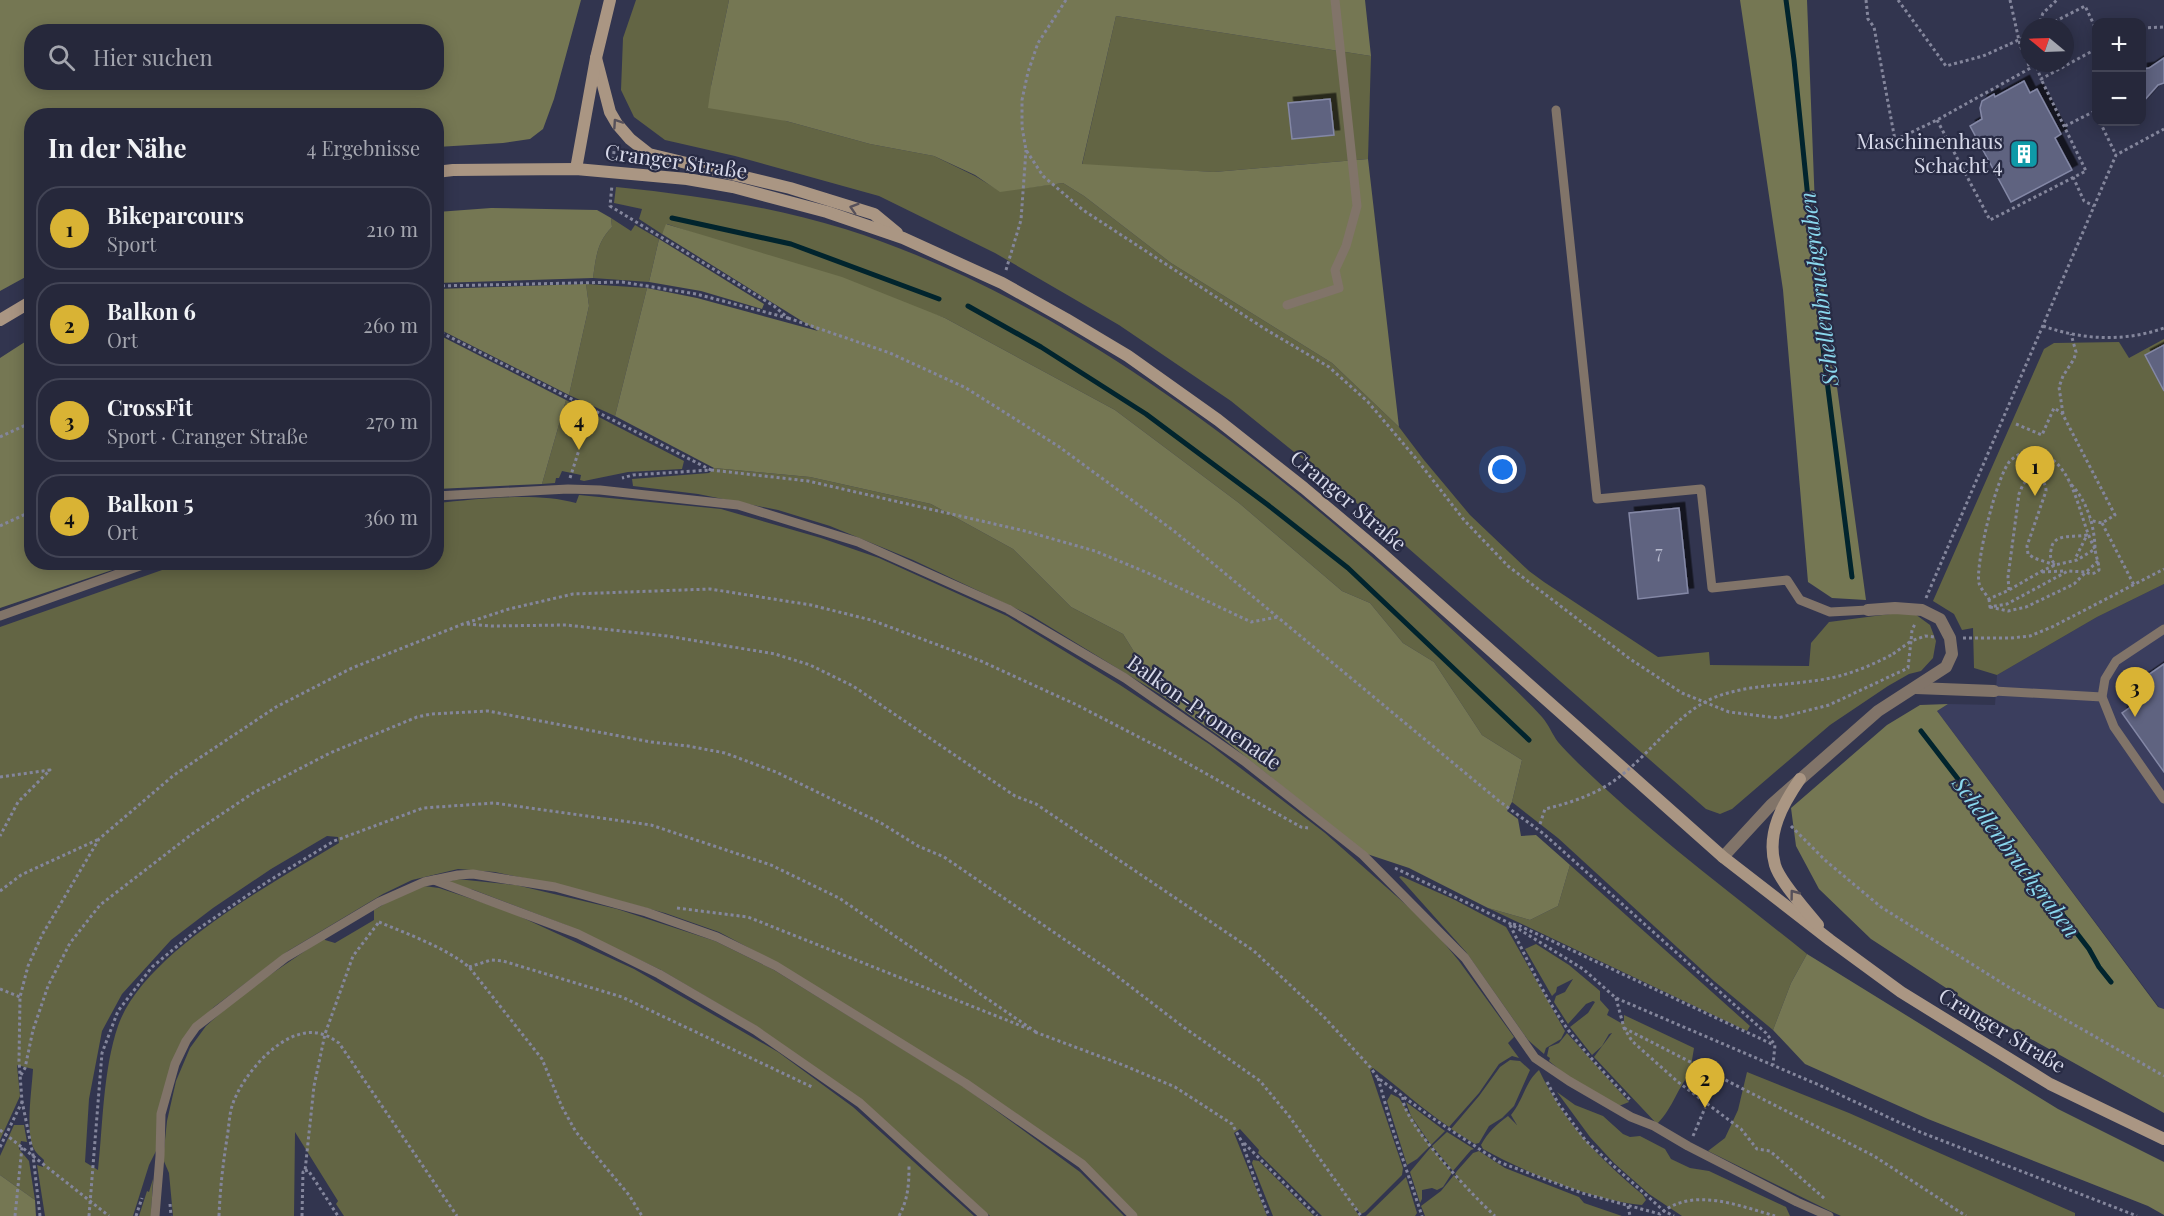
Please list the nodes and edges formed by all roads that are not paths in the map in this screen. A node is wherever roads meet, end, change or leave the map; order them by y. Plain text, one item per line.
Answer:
1 (610, 0) edge
2 (1335, 0) edge
3 (596, 58) junction
4 (1556, 110) dead end
5 (576, 169) junction
6 (444, 171) edge
7 (903, 238) junction
8 (1287, 305) dead end
9 (24, 306) edge
10 (0, 320) edge
11 (444, 496) edge
12 (129, 570) edge
13 (1868, 610) joint
14 (0, 616) edge
15 (2164, 629) edge
16 (1916, 687) junction
17 (1994, 691) joint
18 (2102, 696) junction
19 (1800, 779) junction
20 (2164, 799) edge
21 (1723, 857) junction
22 (434, 880) junction
23 (1830, 940) junction
24 (2164, 1139) edge
25 (155, 1216) edge
26 (984, 1216) edge
27 (1133, 1216) edge
28 (1828, 1216) edge

1 - 3 main road
2 - 8 lane
3 - 5 main road
7 -> 3 main road, Cranger Straße
4 - 13 lane
5 - 6 main road, Cranger Straße
5 - 7 main road, Cranger Straße
7 - 21 main road, Cranger Straße
9 - 10 main road
11 - 28 lane, Balkon-Promenade
12 - 14 lane
13 - 16 street, Cranger Straße
15 - 18 lane
16 - 17 street
16 - 19 street, Cranger Straße
17 - 18 lane
18 - 20 lane
19 - 21 street, Cranger Straße
23 -> 19 main road, Cranger Straße
21 - 23 main road, Cranger Straße
22 - 25 lane
22 - 26 lane
22 - 27 lane
23 - 24 main road, Cranger Straße

